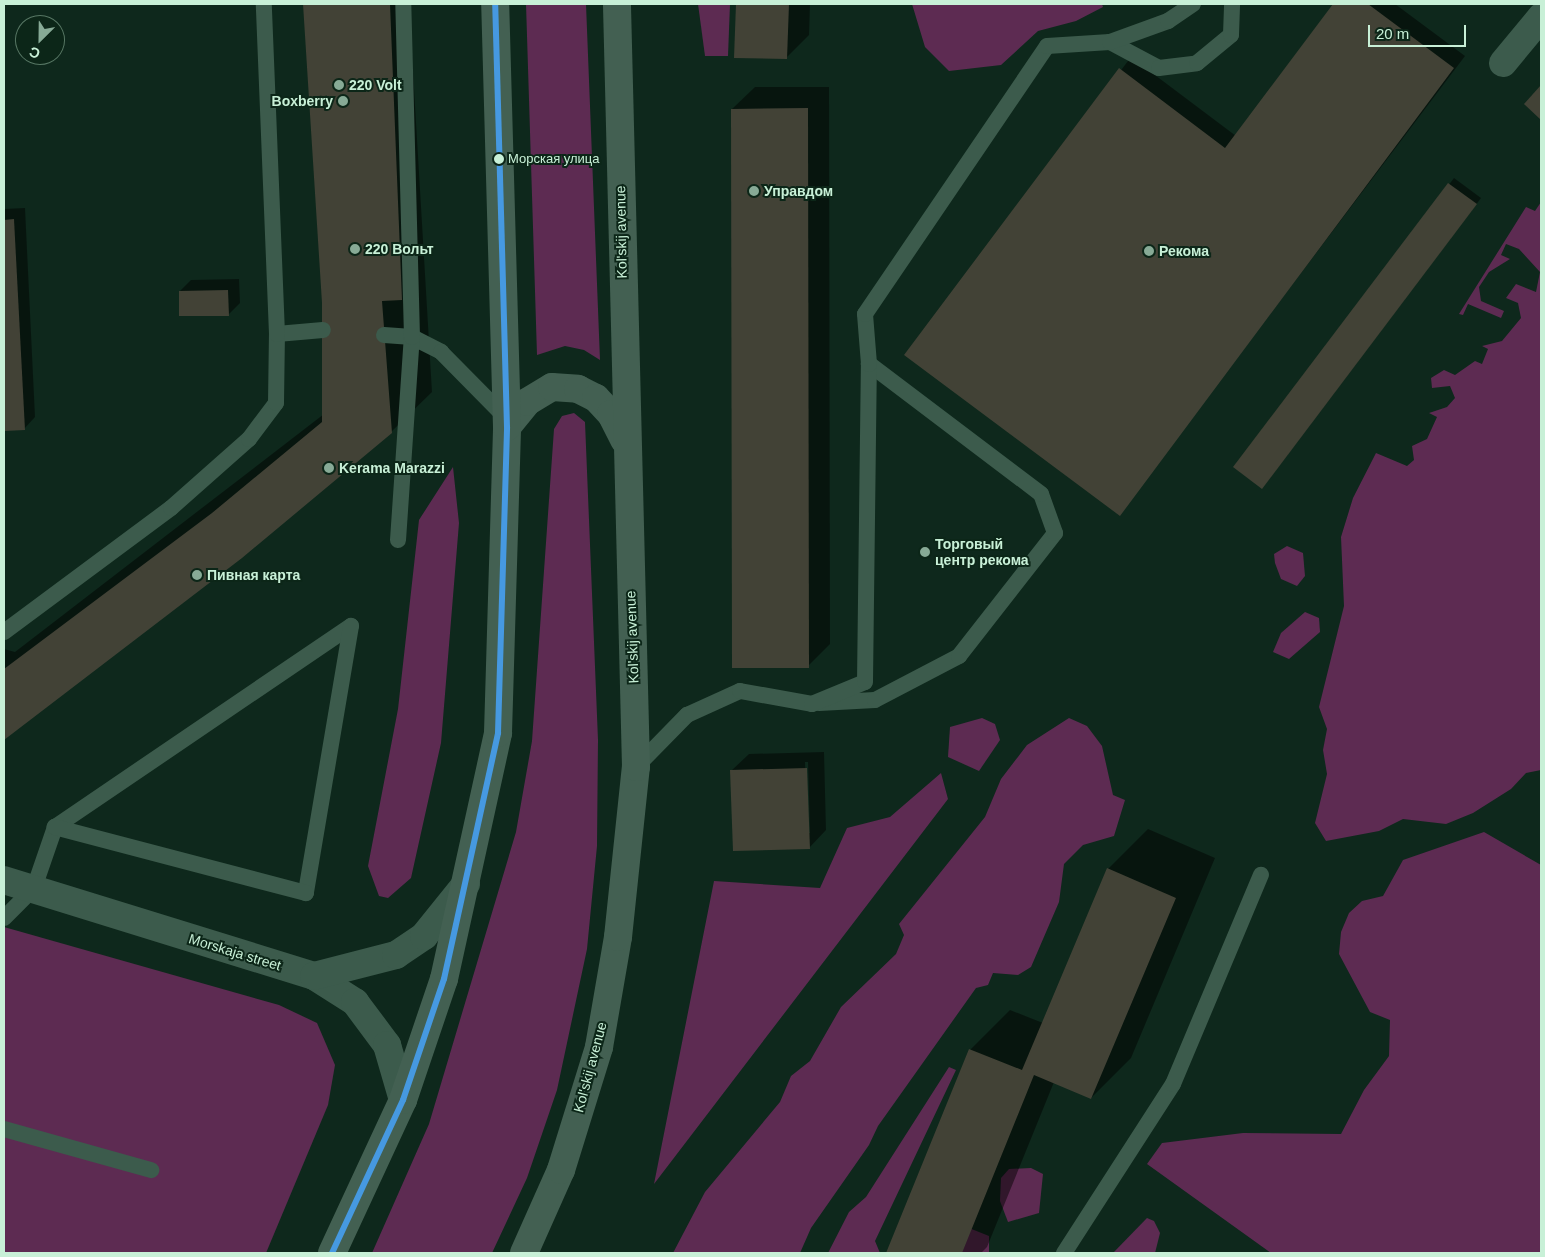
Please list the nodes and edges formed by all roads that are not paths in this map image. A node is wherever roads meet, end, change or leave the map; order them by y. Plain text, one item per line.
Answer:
1 (264, 4) edge
2 (403, 4) edge
3 (495, 4) edge
4 (616, 4) edge
5 (1193, 4) edge
6 (1232, 4) edge
7 (1541, 17) edge
8 (1110, 42) junction
9 (1503, 64) dead end
10 (323, 330) dead end
11 (277, 334) junction
12 (384, 335) dead end
13 (412, 337) junction
14 (869, 364) junction
15 (506, 422) junction
16 (625, 441) junction
17 (398, 540) dead end
18 (4, 632) edge
19 (812, 704) junction
20 (636, 767) junction
21 (56, 827) junction
22 (1261, 875) dead end
23 (4, 880) edge
24 (467, 883) junction
25 (34, 888) junction
26 (4, 918) edge
27 (314, 976) junction
28 (403, 1100) junction
29 (4, 1128) edge
30 (152, 1170) dead end
31 (332, 1253) edge
32 (524, 1253) edge
33 (1064, 1253) edge

1 - 11 lane
2 - 13 lane
3 - 15 main road
4 - 16 main road, Kol'skij avenue
5 - 8 lane
6 - 8 lane
7 - 9 street
8 - 14 lane
10 - 11 lane
11 - 18 lane
12 - 13 lane
13 - 15 lane
13 - 17 lane
14 - 19 lane
14 - 19 lane
15 - 16 main road
15 - 24 main road
16 - 20 main road, Kol'skij avenue
19 - 20 lane
20 - 32 main road, Kol'skij avenue
21 - 21 lane
21 - 25 lane
22 - 33 lane
23 - 25 street, Morskaja street
24 - 27 street
24 - 28 main road
25 - 26 lane
25 - 27 street, Morskaja street
27 - 28 street, Morskaja street
28 - 31 main road
29 - 30 lane

